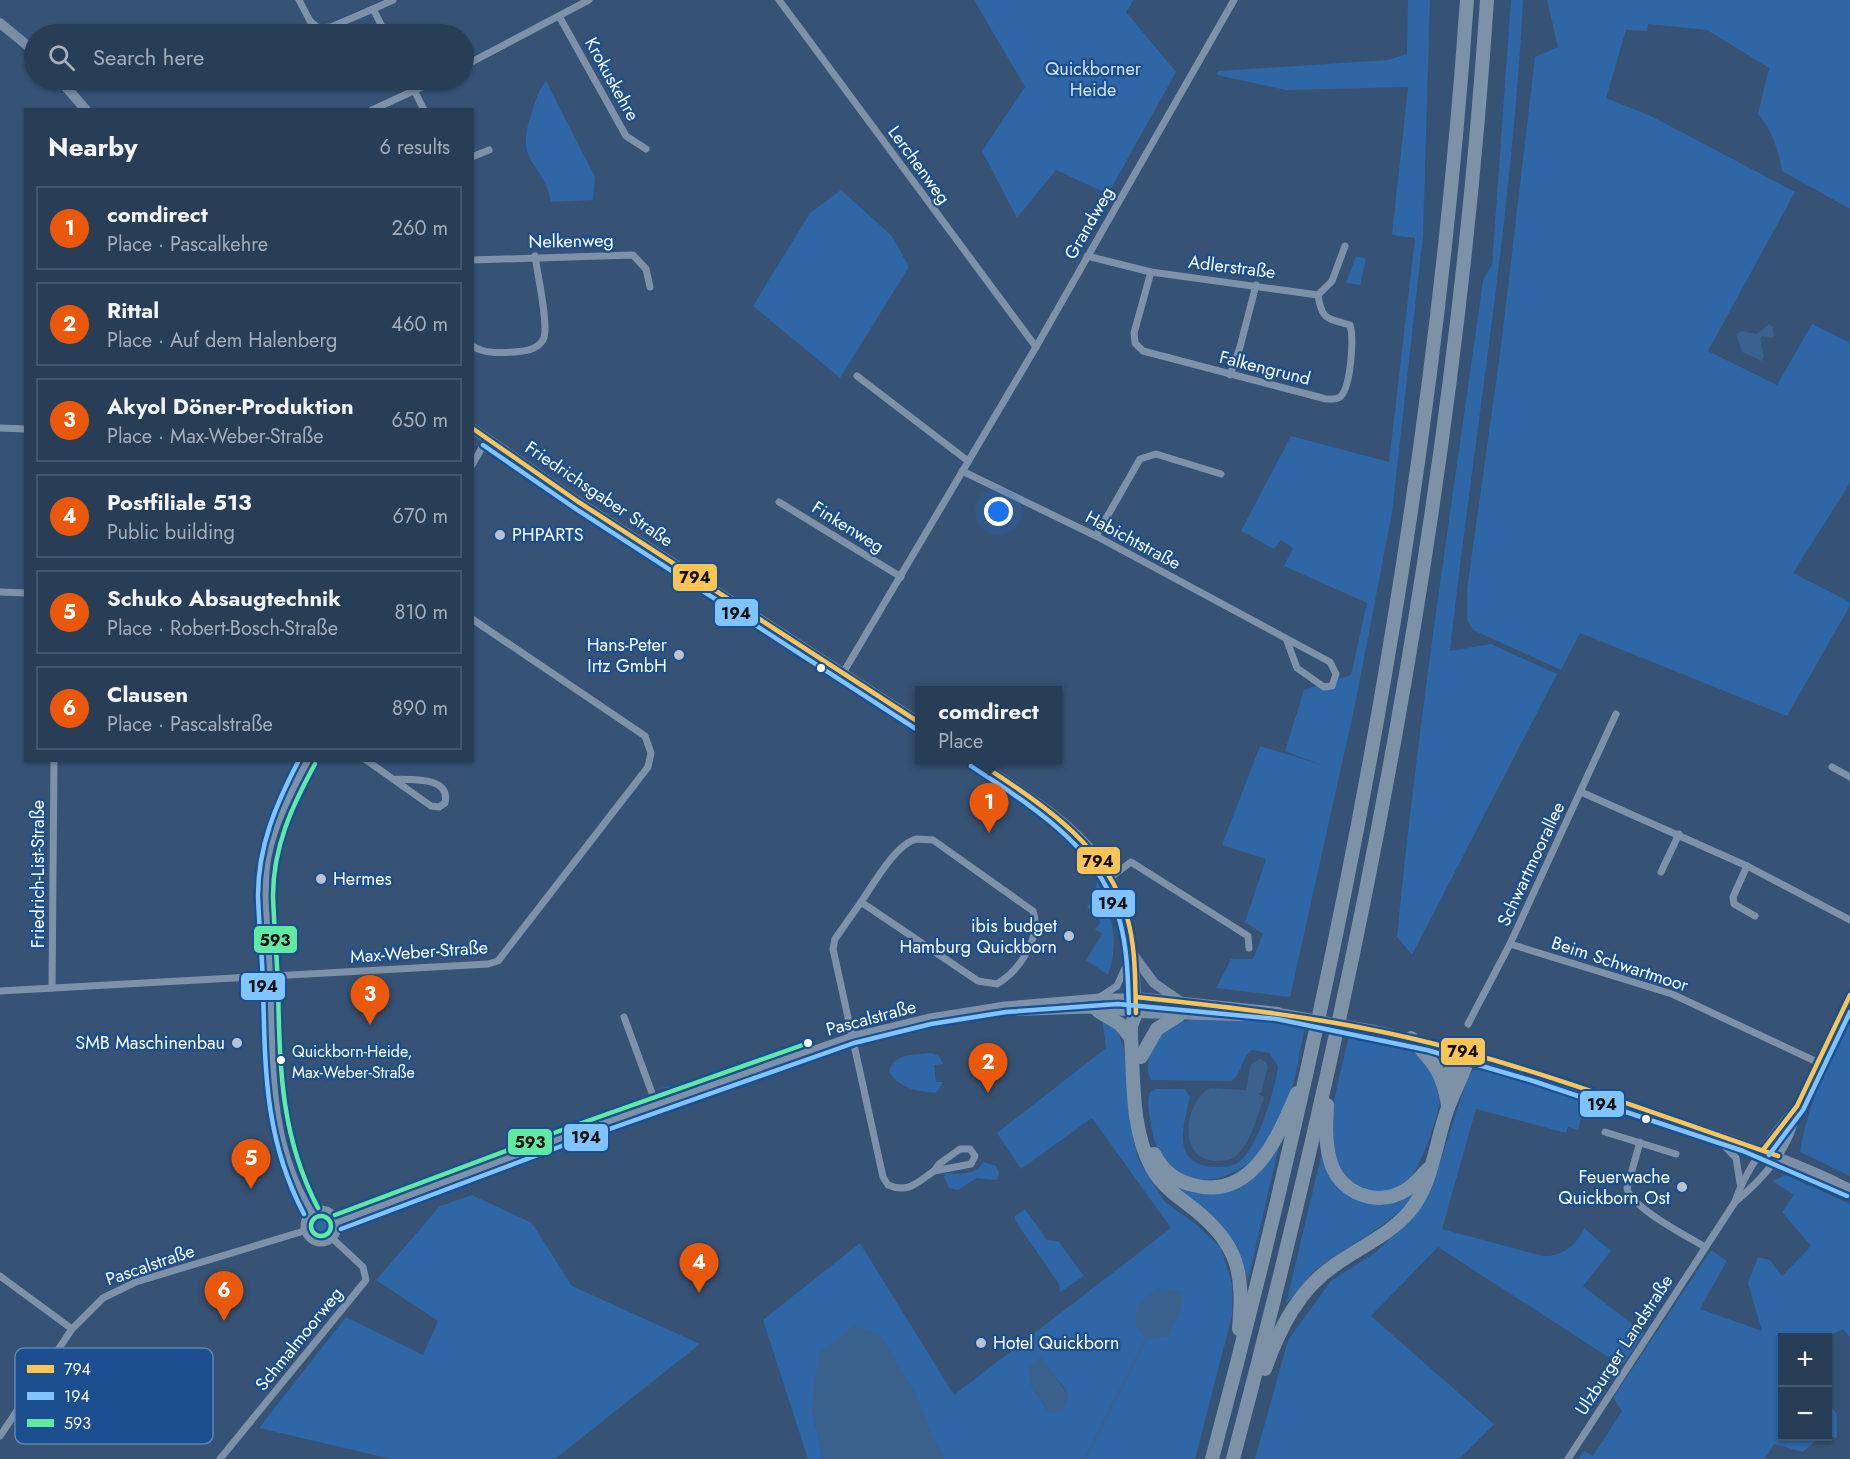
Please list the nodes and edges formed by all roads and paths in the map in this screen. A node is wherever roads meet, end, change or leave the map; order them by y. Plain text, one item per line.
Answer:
1 (299, 0) edge
2 (393, 0) edge
3 (589, 0) edge
4 (779, 0) edge
5 (1234, 0) edge
6 (1467, 0) edge
7 (1487, 0) edge
8 (373, 9) junction
9 (559, 16) junction
10 (0, 23) edge
11 (313, 24) edge
12 (338, 24) edge
13 (381, 24) edge
14 (24, 43) edge
15 (474, 61) edge
16 (69, 90) edge
17 (415, 91) joint
18 (84, 108) edge
19 (377, 108) edge
20 (423, 108) edge
21 (646, 149) dead end
22 (489, 150) dead end
23 (474, 156) edge
24 (1345, 246) dead end
25 (535, 256) junction
26 (1087, 256) junction
27 (474, 260) edge
28 (1151, 272) junction
29 (1256, 285) junction
30 (650, 287) dead end
31 (1318, 295) junction
32 (474, 347) edge
33 (1036, 347) junction
34 (1230, 375) junction
35 (856, 376) dead end
36 (0, 428) edge
37 (24, 429) edge
38 (474, 429) edge
39 (487, 439) junction
40 (968, 461) junction
41 (474, 462) edge
42 (962, 471) junction
43 (1221, 474) dead end
44 (779, 502) dead end
45 (1095, 536) junction
46 (901, 577) junction
47 (0, 592) edge
48 (24, 593) edge
49 (474, 621) edge
50 (1287, 641) junction
51 (843, 673) junction
52 (1616, 714) dead end
53 (915, 720) edge
54 (54, 762) edge
55 (307, 762) edge
56 (369, 762) edge
57 (982, 764) edge
58 (1832, 767) dead end
59 (1850, 777) edge
60 (393, 779) junction
61 (1581, 792) junction
62 (1679, 834) junction
63 (1747, 866) junction
64 (1661, 872) dead end
65 (1111, 876) junction
66 (861, 902) junction
67 (1755, 916) dead end
68 (1850, 920) edge
69 (1510, 944) junction
70 (1249, 948) dead end
71 (1132, 953) junction
72 (270, 977) junction
73 (52, 988) junction
74 (0, 991) edge
75 (1850, 995) edge
76 (1136, 997) junction
77 (1180, 1001) junction
78 (1099, 1004) junction
79 (958, 1013) junction
80 (1136, 1013) junction
81 (1278, 1013) junction
82 (1179, 1015) junction
83 (624, 1017) dead end
84 (1468, 1024) dead end
85 (852, 1036) junction
86 (1131, 1038) junction
87 (1411, 1038) junction
88 (1464, 1053) junction
89 (1141, 1057) junction
90 (1311, 1061) junction
91 (1817, 1062) junction
92 (1328, 1076) junction
93 (1445, 1085) junction
94 (656, 1104) junction
95 (1449, 1106) junction
96 (1797, 1106) junction
97 (1605, 1132) dead end
98 (1712, 1133) junction
99 (1641, 1142) junction
100 (1763, 1150) junction
101 (1676, 1154) dead end
102 (1778, 1156) junction
103 (1430, 1166) junction
104 (934, 1171) junction
105 (1740, 1186) junction
106 (1850, 1189) edge
107 (1735, 1202) junction
108 (311, 1211) junction
109 (338, 1222) junction
110 (304, 1232) junction
111 (333, 1239) junction
112 (1705, 1247) junction
113 (0, 1276) edge
114 (72, 1329) junction
115 (59, 1348) edge
116 (1234, 1376) junction
117 (1248, 1403) junction
118 (15, 1414) edge
119 (0, 1436) edge
120 (219, 1459) edge
121 (1212, 1459) edge
122 (1233, 1459) edge
123 (1568, 1459) edge

1 - 11 street
2 - 8 street
3 - 9 street
4 - 33 street, Lerchenweg
5 - 26 street, Grandweg
6 - 90 highway
7 - 92 highway
8 - 12 street
8 - 13 street
9 - 15 street
9 - 21 street, Krokuskehre
10 - 14 main road
16 - 18 main road
17 - 19 street
17 - 20 street
22 - 23 street
24 - 31 street
25 - 27 street, Nelkenweg
25 - 30 street, Nelkenweg
25 - 32 street
26 - 28 street, Adlerstraße
26 - 33 street, Grandweg
28 - 29 street, Adlerstraße
28 - 34 street, Falkengrund
29 - 31 street, Adlerstraße
29 - 34 street
31 - 34 street, Falkengrund
33 - 40 street, Grandweg
35 - 40 street
36 - 37 street
38 - 39 main road, Friedrichsgaber Straße
39 - 41 street
39 - 51 main road, Friedrichsgaber Straße
40 - 42 street, Grandweg
42 - 45 street, Habichtstraße
42 - 46 street, Grandweg
43 - 45 street
44 - 46 street, Finkenweg
45 - 50 street, Habichtstraße
46 - 51 street, Grandweg
47 - 48 street
49 - 72 street, Max-Weber-Straße
50 - 50 street, Habichtstraße
51 - 53 main road, Friedrichsgaber Straße
52 - 61 street, Schwartmoorallee
54 - 73 street, Friedrich-List-Straße
55 - 72 street
56 - 60 street
57 - 65 main road
58 - 59 street
60 - 60 street
61 - 62 street
61 - 69 street, Schwartmoorallee
62 - 63 street
62 - 64 street
63 - 67 street
63 - 68 street
65 - 70 street
65 - 71 main road
66 - 66 street
66 - 85 street
69 - 84 street, Schwartmoorallee
69 - 91 street, Beim Schwartmoor
71 - 76 main road
71 - 77 main road
71 - 78 street
72 - 73 street, Max-Weber-Straße
72 - 108 street
73 - 74 street, Max-Weber-Straße
75 - 91 street, Ulzburger Landstraße
76 - 77 main road
76 - 78 street, Pascalstraße
76 - 80 main road
77 - 81 main road
78 - 79 street, Pascalstraße
78 - 79 street, Pascalstraße
78 - 80 street, Pascalstraße
78 - 86 highway
79 - 85 street, Pascalstraße
80 - 82 main road
80 - 86 highway
80 - 89 highway
81 - 82 main road
81 - 87 main road, bridge
82 - 89 highway
83 - 94 street
85 - 94 street, Pascalstraße
85 - 104 street
86 - 116 highway
87 - 88 main road
87 - 93 highway
88 - 93 highway
88 - 95 highway
88 - 98 main road
89 - 90 highway
90 - 116 highway
91 - 96 street, Ulzburger Landstraße
92 - 103 highway
92 - 117 highway
93 - 95 highway
94 - 109 street, Pascalstraße
95 - 103 highway
96 - 100 street, Ulzburger Landstraße
96 - 102 street, Ulzburger Landstraße
97 - 99 street
98 - 100 main road
98 - 105 street, Ulzburger Landstraße
99 - 101 street
99 - 112 street
100 - 102 main road
100 - 105 street, Ulzburger Landstraße
102 - 106 main road
102 - 107 street, Ulzburger Landstraße
103 - 117 highway
104 - 104 street
105 - 107 street, Ulzburger Landstraße
107 - 112 street, Ulzburger Landstraße
108 - 109 street
108 - 110 street
109 - 111 street
110 - 111 street
110 - 114 street, Pascalstraße
111 - 120 street, Schmalmoorweg
112 - 123 street, Ulzburger Landstraße
113 - 114 street
114 - 115 street, Pascalstraße
116 - 121 highway
117 - 122 highway
118 - 119 street, Pascalstraße

